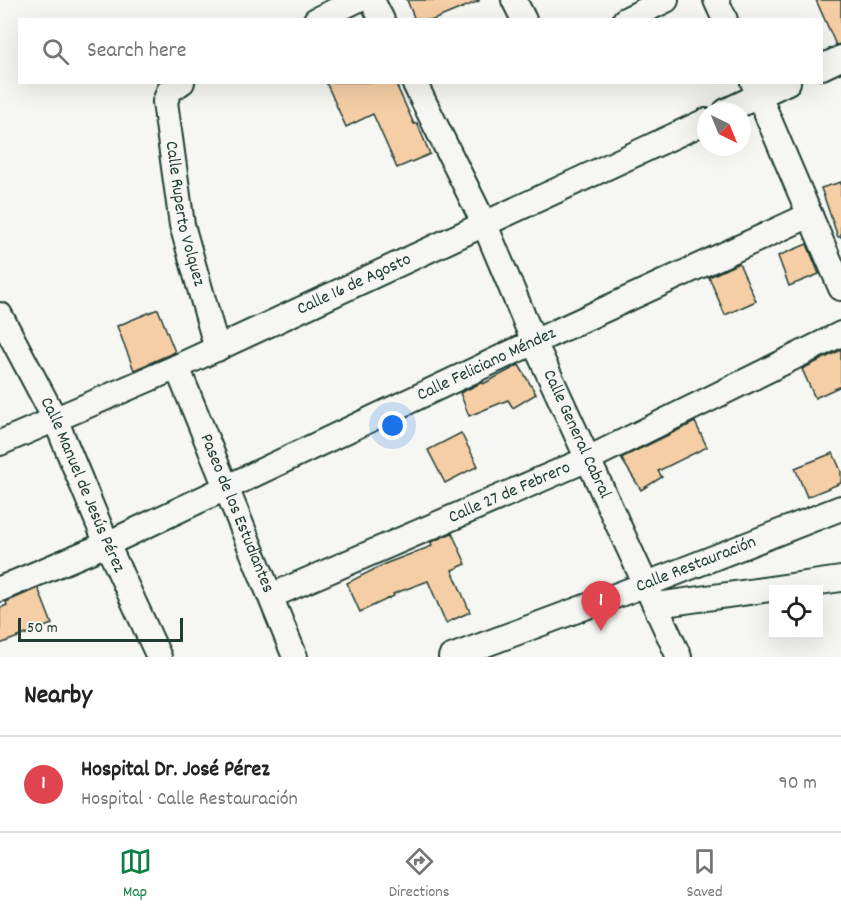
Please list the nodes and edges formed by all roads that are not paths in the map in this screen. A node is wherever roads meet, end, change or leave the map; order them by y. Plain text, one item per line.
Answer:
1 (357, 0) edge
2 (372, 0) edge
3 (514, 0) edge
4 (666, 0) edge
5 (716, 0) edge
6 (320, 18) edge
7 (381, 18) edge
8 (523, 18) edge
9 (629, 18) edge
10 (724, 18) edge
11 (841, 58) edge
12 (823, 67) edge
13 (179, 84) edge
14 (415, 84) edge
15 (779, 84) edge
16 (756, 89) edge
17 (738, 102) edge
18 (697, 125) edge
19 (810, 215) junction
20 (485, 225) junction
21 (841, 288) edge
22 (0, 315) edge
23 (841, 334) edge
24 (534, 342) junction
25 (217, 349) junction
26 (177, 368) junction
27 (54, 419) junction
28 (0, 443) edge
29 (588, 459) junction
30 (225, 487) junction
31 (841, 508) edge
32 (107, 544) junction
33 (841, 579) edge
34 (0, 588) edge
35 (652, 595) junction
36 (271, 596) junction
37 (159, 657) edge
38 (295, 657) edge
39 (451, 657) edge
40 (679, 657) edge

1 - 6 street
2 - 7 street
3 - 8 street
4 - 9 street
5 - 10 street
11 - 12 street
13 - 25 street, Calle Ruperto Volquez
14 - 20 street, Calle General Cabral
15 - 16 street
16 - 17 street
16 - 19 street
18 - 20 street, Calle 16 de Agosto
19 - 21 street
19 - 24 street, Calle Feliciano Méndez
20 - 24 street, Calle General Cabral
20 - 25 street, Calle 16 de Agosto
22 - 27 street, Calle Manuel de Jesús Pérez
23 - 29 street, Calle 27 de Febrero
24 - 29 street, Calle General Cabral
24 - 30 street, Calle Feliciano Méndez
25 - 26 street, Calle 16 de Agosto
26 - 27 street, Calle 16 de Agosto
26 - 30 street, Paseo de los Estudiantes
27 - 28 street, Calle 16 de Agosto
27 - 32 street, Calle Manuel de Jesús Pérez
29 - 35 street, Calle General Cabral
29 - 36 street, Calle 27 de Febrero
30 - 32 street, Calle Feliciano Méndez
30 - 36 street, Paseo de los Estudiantes
31 - 35 street, Calle Restauración
32 - 34 street, Calle Feliciano Méndez
32 - 37 street, Calle Manuel de Jesús Pérez
33 - 35 street
35 - 39 street, Calle Restauración
35 - 40 street, Calle General Cabral
36 - 38 street, Paseo de los Estudiantes

